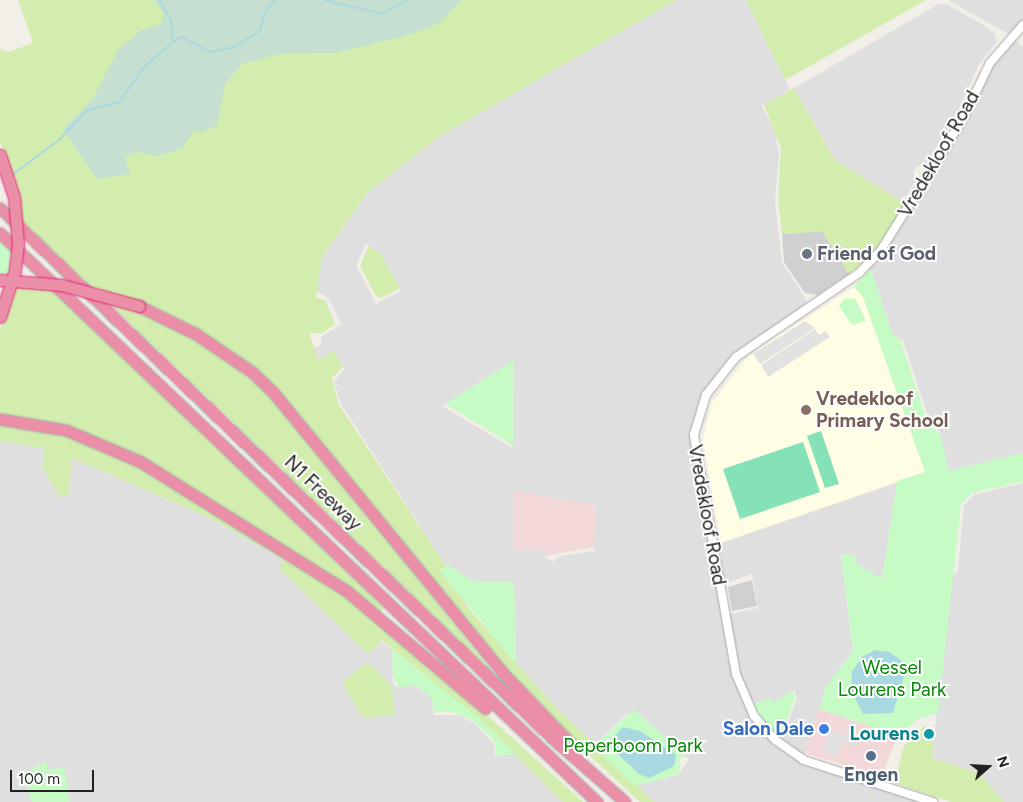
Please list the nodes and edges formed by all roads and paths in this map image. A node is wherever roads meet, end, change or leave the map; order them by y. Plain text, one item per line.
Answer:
1 (1023, 25) edge
2 (0, 155) edge
3 (0, 208) edge
4 (0, 233) edge
5 (0, 280) edge
6 (0, 317) edge
7 (0, 419) edge
8 (536, 746) junction
9 (597, 802) edge
10 (626, 802) edge
11 (933, 802) edge

1 - 11 street, Vredekloof Road
2 - 6 highway, bridge
3 - 10 highway, N1 Freeway
4 - 8 highway, N1 Freeway
5 - 10 highway, bridge
7 - 8 highway
8 - 9 highway, N1 Freeway

